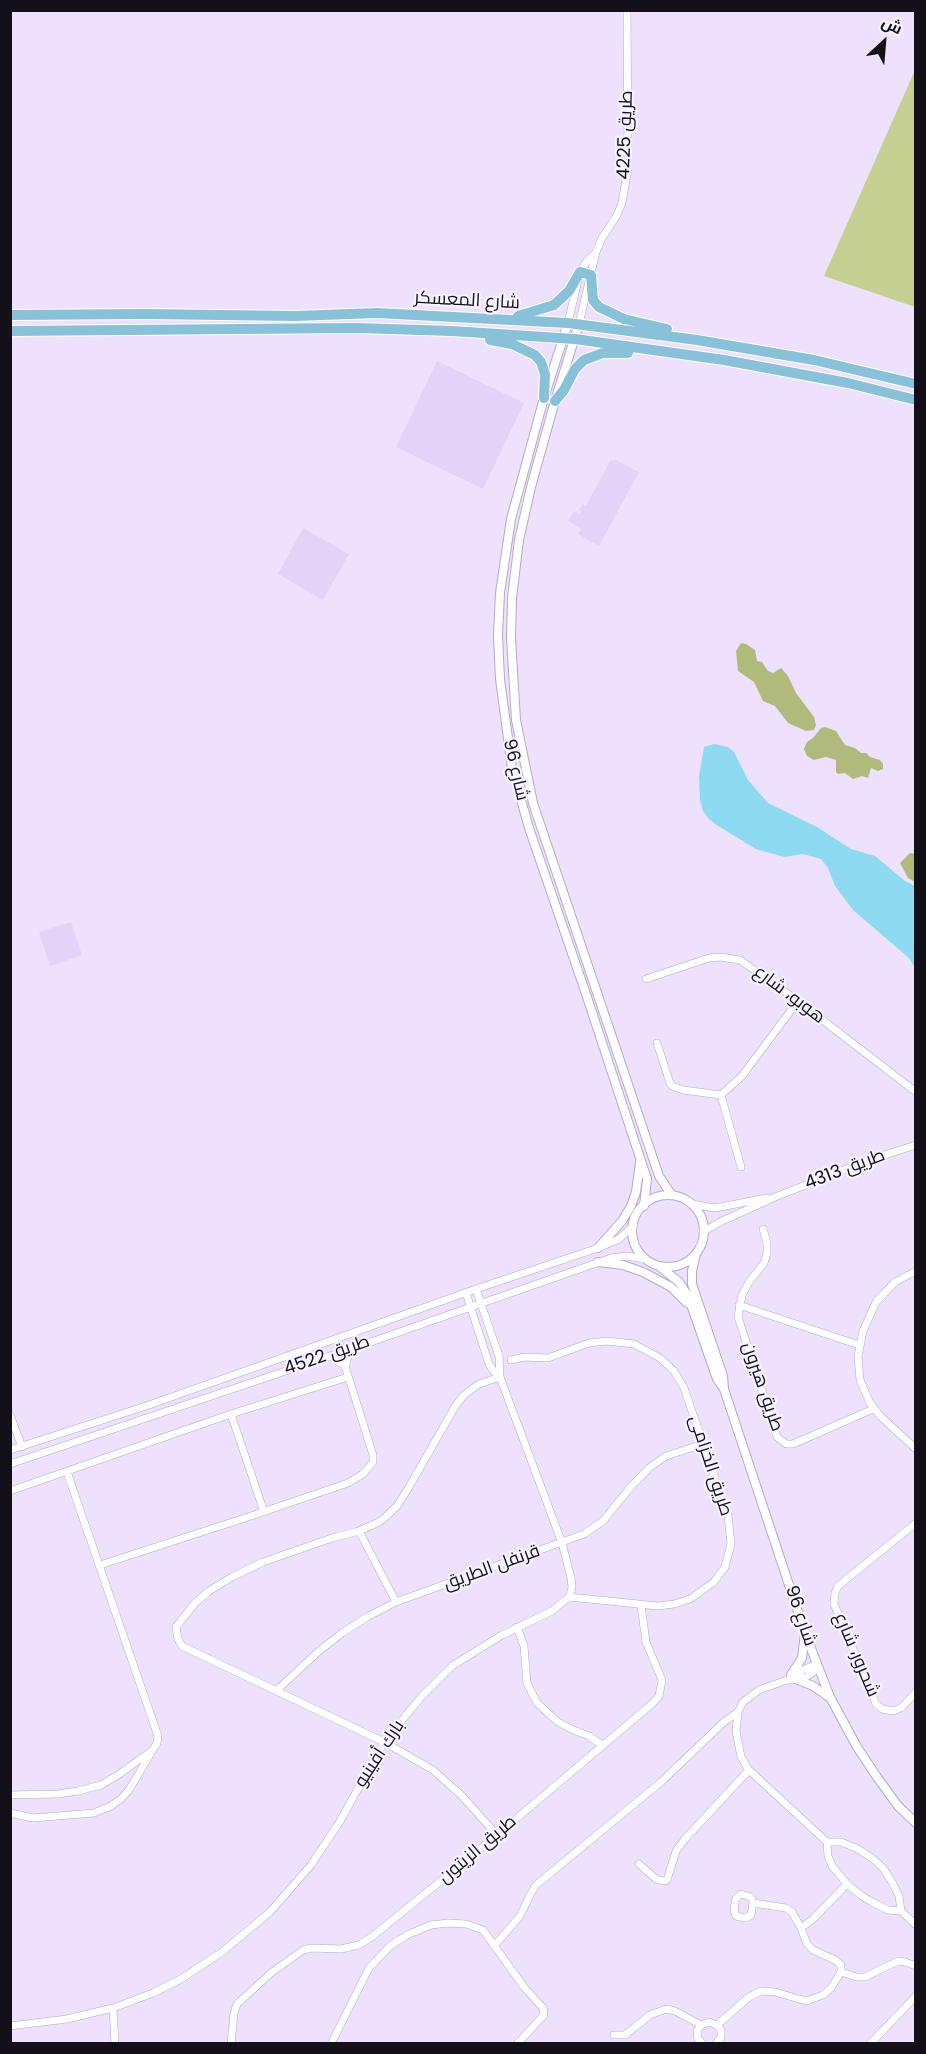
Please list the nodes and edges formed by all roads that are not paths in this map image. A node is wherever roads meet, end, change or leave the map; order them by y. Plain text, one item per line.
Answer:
1 (627, 10) edge
2 (586, 274) junction
3 (10, 315) edge
4 (510, 319) junction
5 (574, 323) junction
6 (10, 331) edge
7 (452, 331) junction
8 (569, 339) junction
9 (697, 340) junction
10 (666, 351) junction
11 (915, 384) edge
12 (550, 400) junction
13 (915, 400) edge
14 (646, 979) dead end
15 (798, 1001) junction
16 (657, 1043) dead end
17 (915, 1092) edge
18 (720, 1095) junction
19 (915, 1145) edge
20 (641, 1159) junction
21 (741, 1167) dead end
22 (671, 1194) junction
23 (775, 1197) junction
24 (692, 1204) junction
25 (644, 1206) junction
26 (633, 1226) junction
27 (763, 1229) dead end
28 (703, 1232) junction
29 (598, 1248) junction
30 (696, 1254) junction
31 (644, 1260) junction
32 (598, 1262) junction
33 (660, 1267) junction
34 (915, 1271) edge
35 (476, 1289) junction
36 (466, 1293) junction
37 (482, 1303) junction
38 (739, 1305) junction
39 (471, 1306) junction
40 (694, 1312) junction
41 (859, 1344) junction
42 (351, 1349) junction
43 (330, 1356) junction
44 (499, 1356) junction
45 (488, 1360) junction
46 (512, 1360) dead end
47 (345, 1366) junction
48 (348, 1377) junction
49 (500, 1377) junction
50 (724, 1389) junction
51 (873, 1409) junction
52 (231, 1414) junction
53 (10, 1415) edge
54 (703, 1444) junction
55 (22, 1447) junction
56 (915, 1449) edge
57 (10, 1450) edge
58 (10, 1464) edge
59 (67, 1472) junction
60 (10, 1491) edge
61 (264, 1512) junction
62 (915, 1523) edge
63 (359, 1531) junction
64 (562, 1543) junction
65 (100, 1564) junction
66 (569, 1597) junction
67 (396, 1602) junction
68 (640, 1605) junction
69 (517, 1627) junction
70 (805, 1633) junction
71 (818, 1666) junction
72 (790, 1678) junction
73 (276, 1691) junction
74 (915, 1692) edge
75 (830, 1697) junction
76 (738, 1712) junction
77 (384, 1742) junction
78 (602, 1746) junction
79 (153, 1749) junction
80 (749, 1770) junction
81 (10, 1795) edge
82 (10, 1814) edge
83 (915, 1824) edge
84 (497, 1835) junction
85 (827, 1842) junction
86 (639, 1864) dead end
87 (847, 1884) junction
88 (753, 1903) dead end
89 (901, 1911) junction
90 (915, 1925) edge
91 (801, 1928) junction
92 (495, 1945) junction
93 (915, 1966) edge
94 (841, 1972) junction
95 (915, 1996) edge
96 (113, 2008) junction
97 (701, 2025) junction
98 (717, 2025) junction
99 (10, 2026) edge
100 (614, 2035) dead end
101 (115, 2043) edge
102 (231, 2043) edge
103 (331, 2043) edge
104 (517, 2043) edge
105 (703, 2043) edge
106 (717, 2043) edge
107 (870, 2043) edge

1 - 2 street, طريق 4225
2 - 4 main road
2 - 5 street, طريق 4225
2 - 5 street, طريق 4225
2 - 9 main road
3 - 4 main road, شارع المعسكر
4 - 5 main road, شارع المعسكر
5 - 8 street, شارع 96
5 - 9 main road, شارع المعسكر
6 - 7 main road, شارع المعسكر
7 - 8 main road, شارع المعسكر
7 - 12 main road
8 - 10 main road, شارع المعسكر
8 - 12 street, شارع 96
9 - 11 main road, شارع المعسكر
10 - 12 main road
10 - 13 main road, شارع المعسكر
12 - 20 street, شارع 96
12 - 22 street, شارع 96
14 - 15 street, هوبو، شارع
15 - 17 street, هوبو، شارع
15 - 18 street
16 - 18 street
18 - 21 street
19 - 23 street, طريق 4313
20 - 25 street, شارع 96
20 - 29 street
22 - 24 street
22 - 25 street
23 - 24 street, طريق 4313
23 - 28 street, طريق 4313
24 - 28 street
25 - 26 street
26 - 29 street, طريق 4522
26 - 31 street
27 - 38 street
28 - 30 street
29 - 35 street, طريق 4522
30 - 33 street
30 - 50 street, شارع 96
31 - 32 street, طريق 4522
31 - 33 street
32 - 37 street, طريق 4522
32 - 40 street
33 - 40 street, شارع 96
34 - 41 street
35 - 36 street, طريق 4522
35 - 37 street
36 - 39 street
36 - 55 street, طريق 4522
37 - 39 street, طريق 4522
37 - 44 street
38 - 41 street
38 - 51 street, طريق هيرون
39 - 42 street, طريق 4522
39 - 45 street
40 - 50 street, شارع 96
41 - 51 street
42 - 43 street, طريق 4522
42 - 47 street
43 - 47 street
43 - 58 street, طريق 4522
44 - 45 street
44 - 49 street
45 - 49 street
46 - 54 street, طريق الخزامى
47 - 48 street
48 - 52 street
48 - 61 street
49 - 63 street
49 - 64 street
50 - 70 street, شارع 96
51 - 56 street
52 - 59 street
52 - 61 street
53 - 55 street
54 - 64 street, قرنفل الطريق
54 - 68 street, طريق الخزامى
55 - 57 street, طريق 4522
59 - 60 street
59 - 65 street
61 - 65 street
62 - 74 street, شحرور، شارع
63 - 67 street
63 - 73 street
64 - 66 street
64 - 67 street, قرنفل الطريق
65 - 79 street
66 - 68 street, طريق الخزامى
66 - 69 street, بارك أفينيو
67 - 73 street, قرنفل الطريق
68 - 78 street, طريق الزيتون
69 - 77 street, بارك أفينيو
69 - 78 street
70 - 71 street, شارع 96
70 - 72 street
71 - 72 street
71 - 75 street, شارع 96
72 - 75 street
72 - 76 street
73 - 77 street
75 - 83 street, شارع 96
76 - 80 street
76 - 92 street
77 - 84 street
77 - 96 street, بارك أفينيو
78 - 84 street, طريق الزيتون
79 - 81 street
79 - 82 street
80 - 85 street
80 - 86 street
84 - 102 street, طريق الزيتون
85 - 87 street
85 - 89 street
87 - 89 street
87 - 91 street
88 - 91 street
89 - 90 street
91 - 94 street
92 - 103 street
92 - 104 street
93 - 94 street
94 - 98 street
95 - 107 street
96 - 99 street, بارك أفينيو
96 - 101 street
97 - 98 street
97 - 100 street
97 - 105 street
98 - 106 street

